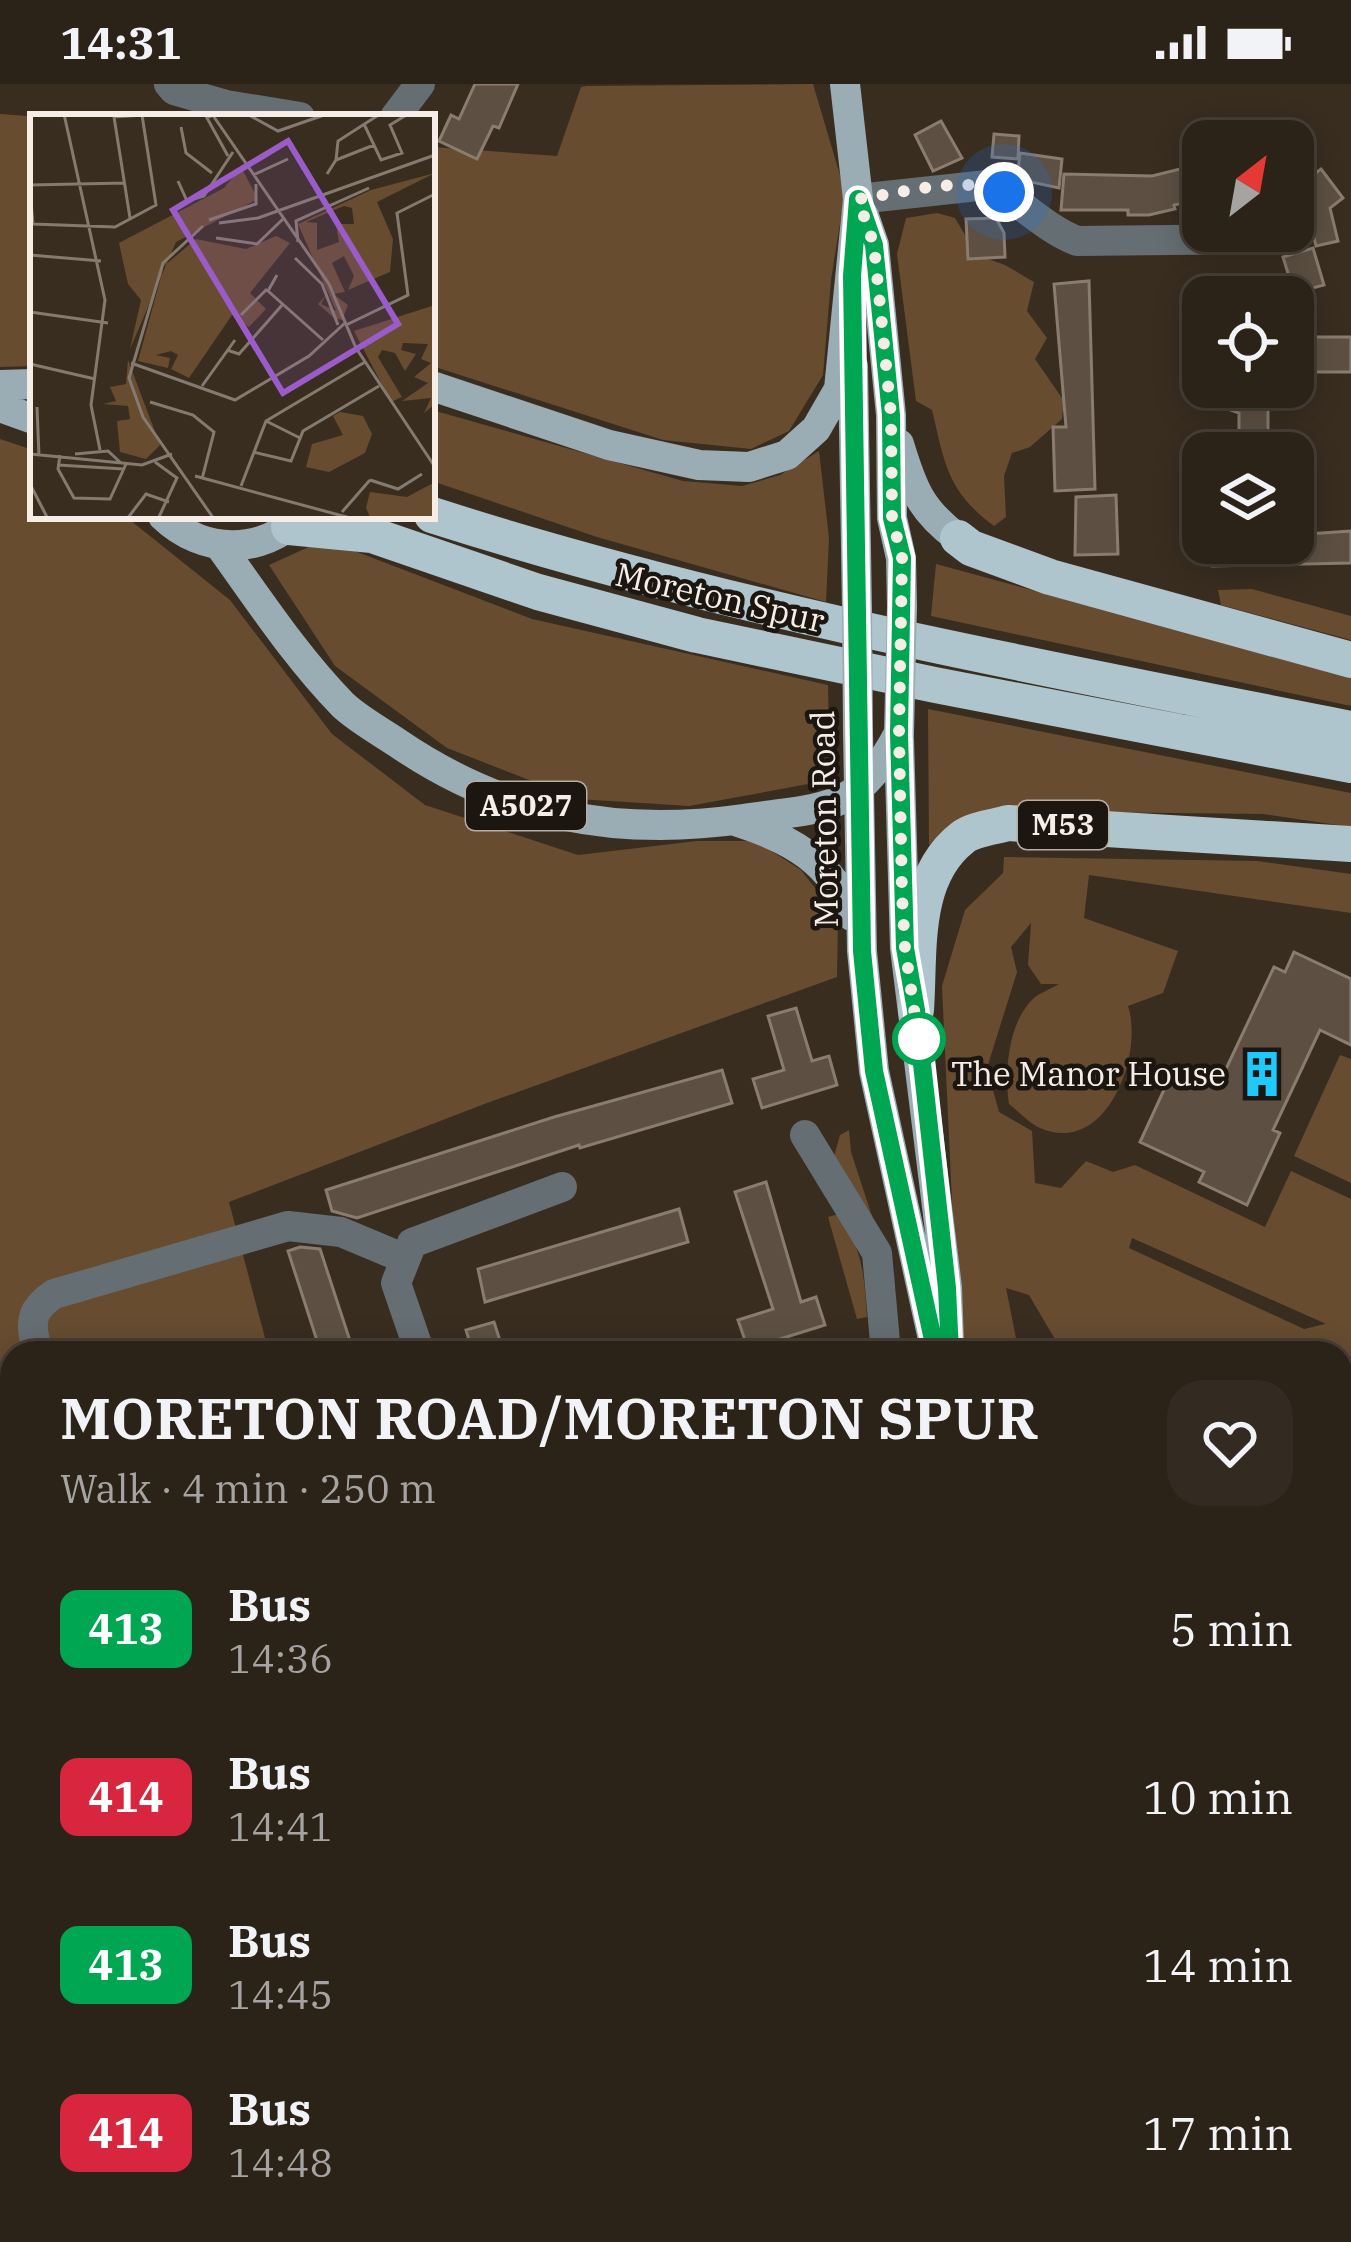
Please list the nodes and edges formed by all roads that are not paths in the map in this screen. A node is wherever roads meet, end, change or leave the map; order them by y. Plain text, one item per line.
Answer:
1 (169, 84) edge
2 (420, 84) edge
3 (845, 84) edge
4 (282, 114) edge
5 (396, 114) edge
6 (858, 199) junction
7 (1182, 240) edge
8 (852, 276) junction
9 (30, 384) edge
10 (0, 386) edge
11 (435, 387) edge
12 (0, 407) edge
13 (891, 415) junction
14 (30, 418) edge
15 (435, 516) edge
16 (167, 519) edge
17 (295, 522) edge
18 (958, 538) junction
19 (220, 546) junction
20 (902, 558) junction
21 (857, 610) junction
22 (1351, 660) edge
23 (1351, 729) edge
24 (899, 733) junction
25 (1351, 765) edge
26 (858, 791) junction
27 (733, 820) junction
28 (1351, 844) edge
29 (862, 944) junction
30 (916, 1010) junction
31 (806, 1135) dead end
32 (562, 1187) dead end
33 (403, 1258) junction
34 (924, 1293) junction
35 (883, 1313) junction
36 (35, 1341) edge
37 (416, 1341) edge
38 (885, 1341) edge
39 (934, 1341) edge
40 (949, 1341) edge

1 - 4 street
2 - 5 street
3 - 6 main road
6 - 7 street
6 - 8 main road
6 - 13 main road
8 - 11 main road
8 - 21 main road, Moreton Road
9 - 10 main road
12 - 14 main road
13 - 18 main road
13 - 20 main road
15 - 23 highway, Moreton Spur
16 - 19 main road
17 - 19 main road
17 - 25 highway, Moreton Spur
18 - 20 main road
18 - 22 highway
19 - 27 main road, A5027
20 - 21 main road
20 - 24 main road, bridge
21 - 26 main road, Moreton Road, bridge
24 - 26 main road
24 - 30 main road
26 - 27 main road, A5027
26 - 29 main road, Moreton Road
27 - 29 main road, A5027
28 - 30 highway, M53
29 - 34 main road, Moreton Road
30 - 40 main road
31 - 35 street
32 - 33 street
33 - 36 street
33 - 37 street
34 - 35 street
34 - 39 main road, Moreton Road
35 - 38 street

